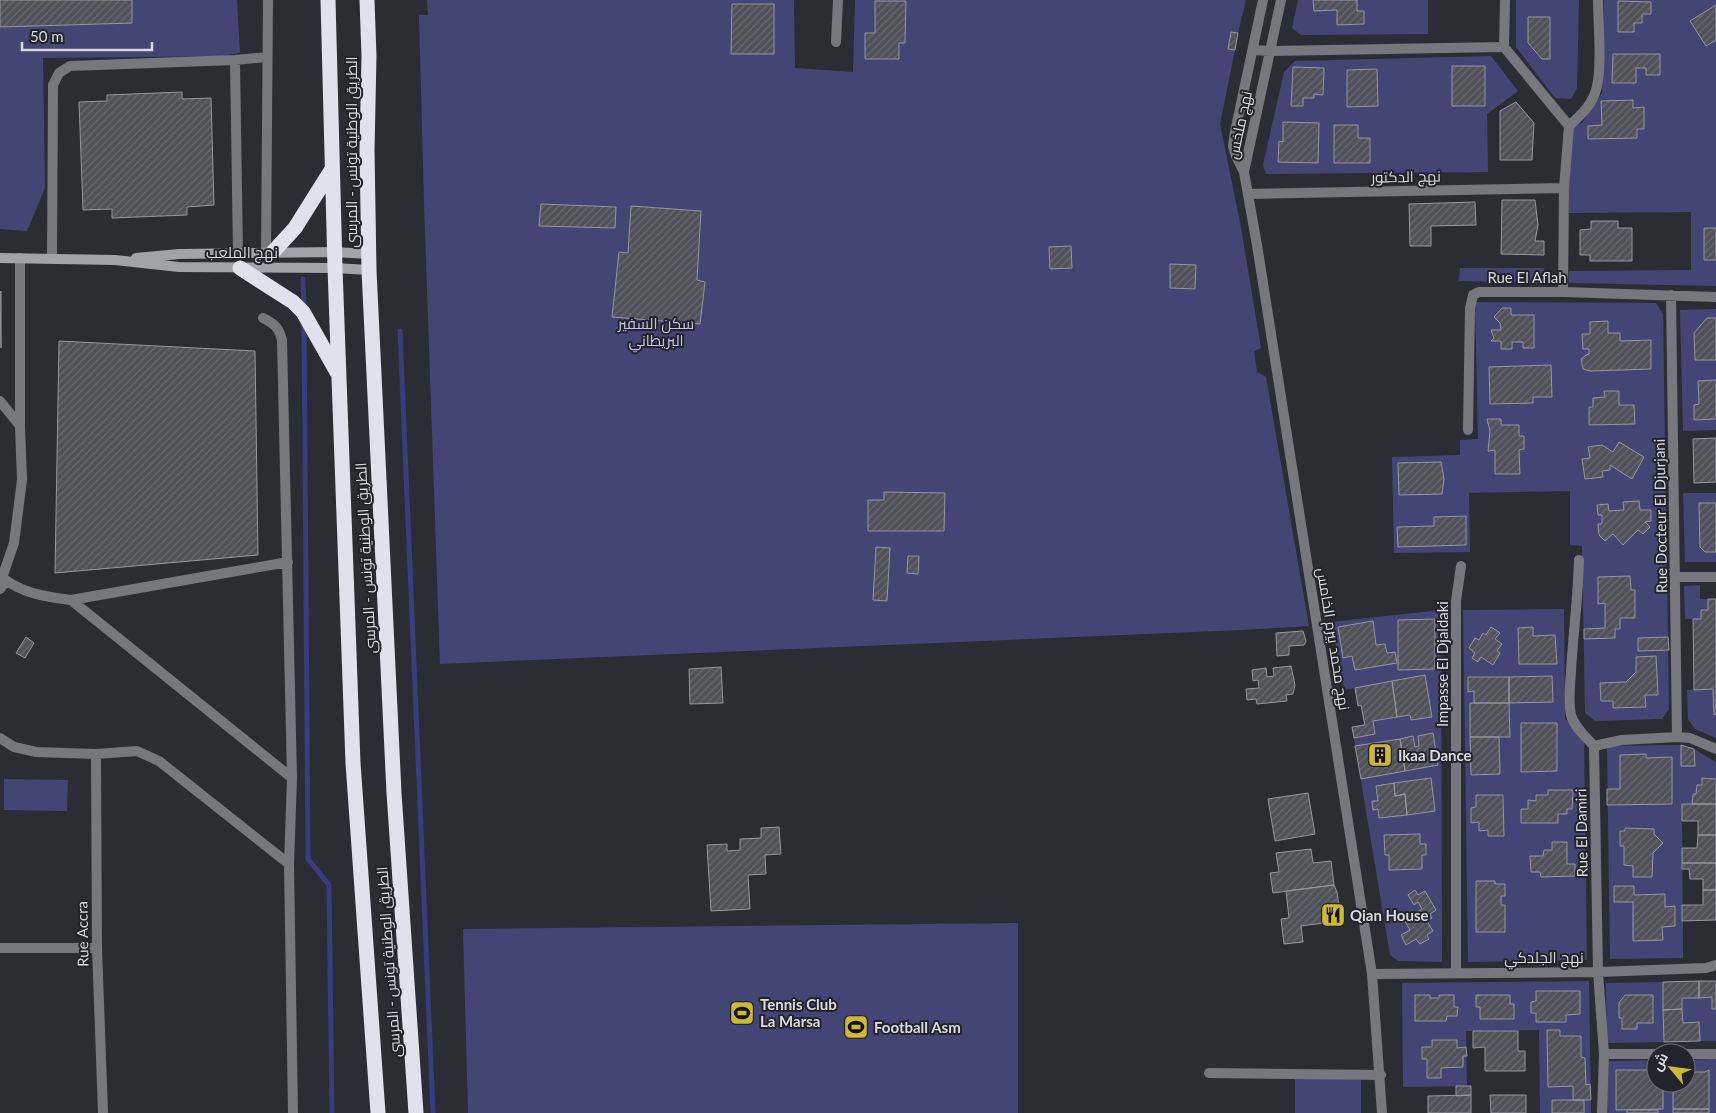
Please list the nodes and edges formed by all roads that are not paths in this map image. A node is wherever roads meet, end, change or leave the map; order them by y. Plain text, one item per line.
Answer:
1 (268, 0) edge
2 (328, 0) edge
3 (367, 0) edge
4 (838, 0) edge
5 (1263, 0) edge
6 (1280, 0) edge
7 (1505, 0) edge
8 (1598, 0) edge
9 (836, 42) dead end
10 (1504, 47) junction
11 (1253, 50) junction
12 (1270, 51) junction
13 (268, 57) junction
14 (234, 60) junction
15 (1569, 126) junction
16 (333, 168) junction
17 (1244, 172) junction
18 (1564, 188) junction
19 (1248, 194) junction
20 (334, 252) junction
21 (269, 253) junction
22 (369, 254) junction
23 (0, 258) edge
24 (20, 258) junction
25 (52, 258) junction
26 (239, 261) junction
27 (335, 268) junction
28 (369, 270) junction
29 (1563, 292) junction
30 (1672, 295) junction
31 (1716, 297) edge
32 (263, 318) dead end
33 (339, 374) junction
34 (0, 401) edge
35 (20, 426) junction
36 (1468, 430) dead end
37 (1579, 560) dead end
38 (288, 562) junction
39 (1462, 566) dead end
40 (1676, 577) junction
41 (1716, 577) edge
42 (2, 581) edge
43 (71, 600) junction
44 (1677, 737) junction
45 (0, 738) edge
46 (1594, 746) junction
47 (1716, 749) edge
48 (96, 754) junction
49 (292, 778) junction
50 (289, 864) junction
51 (0, 948) edge
52 (97, 948) junction
53 (1716, 965) edge
54 (1456, 972) junction
55 (1598, 972) junction
56 (1372, 974) junction
57 (1604, 1054) junction
58 (1646, 1054) edge
59 (1696, 1054) edge
60 (1716, 1054) edge
61 (1209, 1073) dead end
62 (1380, 1075) junction
63 (103, 1113) edge
64 (293, 1113) edge
65 (378, 1113) edge
66 (416, 1113) edge
67 (1382, 1113) edge
68 (1602, 1113) edge

1 - 13 street
2 - 16 highway, الطريق الوطنية تونس - المرسى
3 - 22 highway, الطريق الوطنية تونس - المرسى
4 - 9 street
5 - 11 street, نهج ملخس
6 - 12 street, نهج ملخس
7 - 10 street
8 - 15 street
10 - 12 street
10 - 15 street
11 - 12 street
11 - 17 street, نهج ملخس
12 - 17 street, نهج ملخس
13 - 14 street
13 - 21 street
14 - 25 street
14 - 26 street
15 - 18 street
16 - 20 highway, الطريق الوطنية تونس - المرسى
16 - 21 highway
17 - 19 street, نهج محمد بيرم الخامس
18 - 19 street, نهج الدكتور
18 - 29 street
19 - 56 street, نهج محمد بيرم الخامس
20 - 21 street, نهج الملعب
20 - 22 street, نهج الملعب
20 - 27 highway, الطريق الوطنية تونس - المرسى
21 - 26 street, نهج الملعب
22 - 28 highway, الطريق الوطنية تونس - المرسى
23 - 24 street, نهج الملعب
24 - 25 street, نهج الملعب
24 - 35 street
25 - 26 street, نهج الملعب
26 - 27 street, نهج الملعب
26 - 33 highway
27 - 28 street, نهج الملعب
27 - 33 highway, الطريق الوطنية تونس - المرسى
28 - 66 highway, الطريق الوطنية تونس - المرسى
29 - 30 street, Rue El Aflah
29 - 36 street, Rue El Aflah
30 - 31 street, Rue El Aflah
30 - 40 street, Rue Docteur El Djurjani
32 - 38 street
33 - 65 highway, الطريق الوطنية تونس - المرسى
34 - 35 street
35 - 42 street
37 - 46 street
38 - 43 street
38 - 49 street
39 - 54 street, Impasse El Djaldaki
40 - 41 street
40 - 44 street, Rue Docteur El Djurjani
42 - 43 street
43 - 49 street
44 - 46 street
44 - 47 street
45 - 48 street
46 - 55 street, Rue El Damiri
48 - 50 street
48 - 52 street, Rue Accra
49 - 50 street
50 - 64 street
51 - 52 street
52 - 63 street, Rue Accra
53 - 55 street, نهج الجلدكي
54 - 55 street, نهج الجلدكي
54 - 56 street, نهج الجلدكي
55 - 57 street, Rue El Damiri
56 - 62 street, نهج محمد بيرم الخامس
57 - 58 street
57 - 68 street, Rue El Damiri
59 - 60 street
61 - 62 street
62 - 67 street, نهج محمد بيرم الخامس

